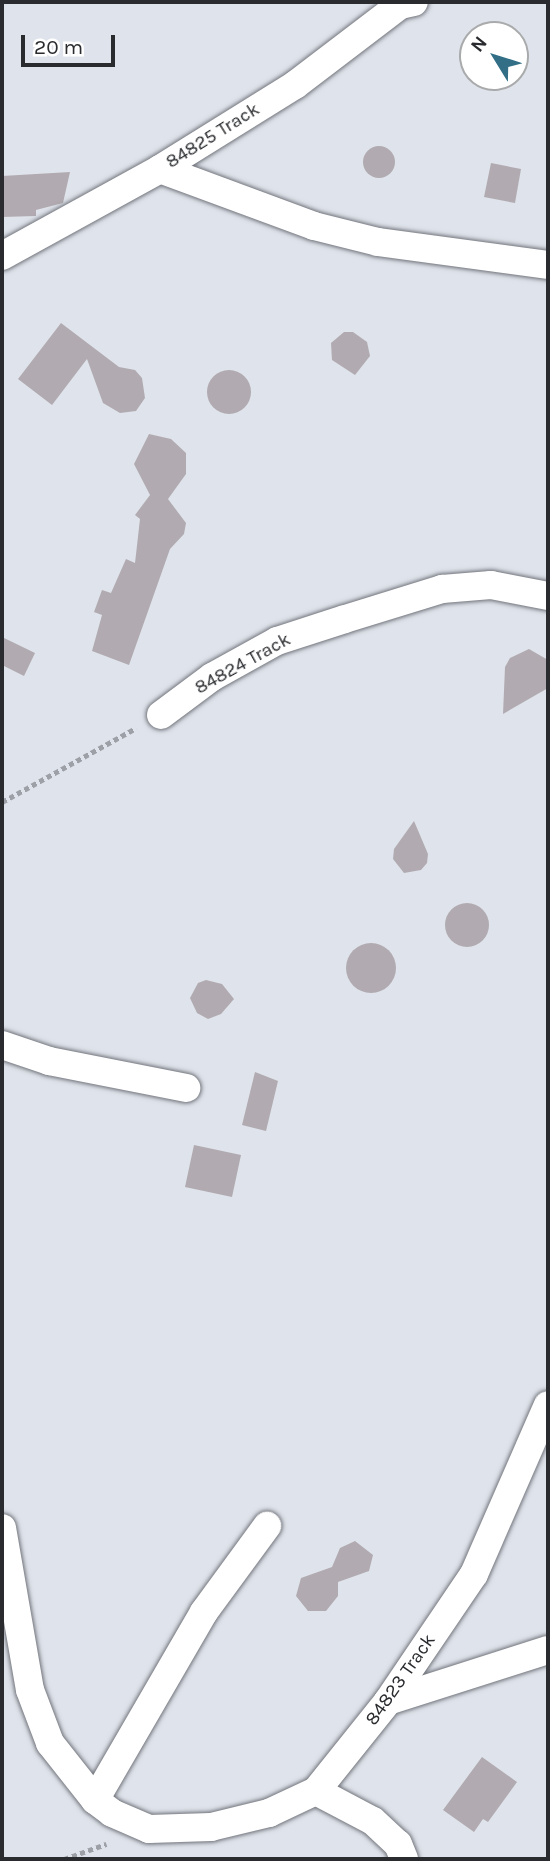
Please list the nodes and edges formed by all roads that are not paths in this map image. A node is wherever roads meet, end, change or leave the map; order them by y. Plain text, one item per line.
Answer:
1 (414, 2) edge
2 (160, 169) junction
3 (2, 256) edge
4 (548, 265) edge
5 (548, 596) edge
6 (161, 715) road end
7 (2, 1045) edge
8 (186, 1088) dead end
9 (548, 1405) edge
10 (267, 1526) dead end
11 (2, 1528) edge
12 (548, 1650) edge
13 (388, 1701) junction
14 (316, 1791) junction
15 (95, 1800) junction
16 (404, 1859) edge

1 - 2 street, 84825 Track
2 - 3 street, 84825 Track
2 - 4 street
5 - 6 street, 84824 Track
7 - 8 street
9 - 13 street, 84823 Track
10 - 15 street
11 - 15 street
12 - 13 street
13 - 14 street, 84823 Track
14 - 15 street, 84823 Track
14 - 16 street

